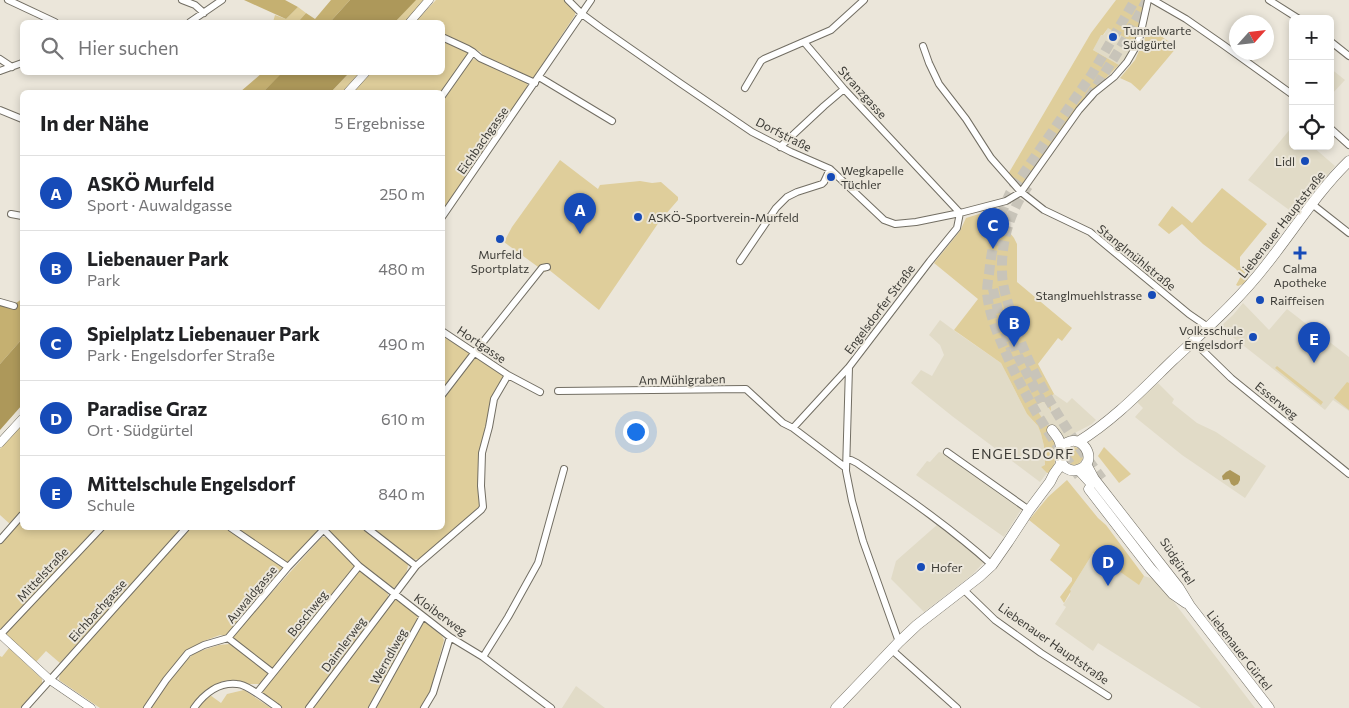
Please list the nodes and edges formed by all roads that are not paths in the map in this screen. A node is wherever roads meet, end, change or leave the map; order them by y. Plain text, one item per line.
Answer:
1 (8, 0) edge
2 (182, 0) edge
3 (222, 0) edge
4 (430, 0) edge
5 (568, 0) edge
6 (592, 0) edge
7 (864, 0) edge
8 (1148, 0) edge
9 (1153, 0) edge
10 (1269, 0) edge
11 (204, 13) junction
12 (582, 14) junction
13 (1293, 15) edge
14 (51, 20) edge
15 (193, 20) edge
16 (414, 20) edge
17 (445, 38) edge
18 (804, 42) junction
19 (1334, 44) edge
20 (923, 46) dead end
21 (473, 52) junction
22 (1349, 56) edge
23 (0, 59) edge
24 (20, 64) edge
25 (12, 67) junction
26 (0, 71) edge
27 (363, 75) edge
28 (539, 77) junction
29 (535, 83) junction
30 (745, 88) dead end
31 (350, 90) edge
32 (844, 90) junction
33 (445, 92) edge
34 (1289, 92) edge
35 (0, 110) edge
36 (20, 118) edge
37 (612, 121) dead end
38 (1334, 132) edge
39 (1349, 145) edge
40 (780, 147) junction
41 (1349, 161) edge
42 (830, 169) junction
43 (1021, 192) junction
44 (1312, 204) junction
45 (445, 213) edge
46 (960, 213) junction
47 (11, 214) dead end
48 (20, 216) edge
49 (1349, 233) edge
50 (740, 261) dead end
51 (547, 267) dead end
52 (0, 302) edge
53 (14, 306) dead end
54 (1208, 327) junction
55 (445, 333) edge
56 (1193, 342) junction
57 (475, 352) junction
58 (849, 367) junction
59 (508, 375) junction
60 (445, 391) edge
61 (540, 392) dead end
62 (558, 392) dead end
63 (20, 421) edge
64 (1102, 426) junction
65 (793, 428) junction
66 (1075, 442) junction
67 (0, 444) edge
68 (1061, 449) junction
69 (1087, 450) junction
70 (947, 452) dead end
71 (846, 460) junction
72 (1074, 467) junction
73 (846, 468) junction
74 (564, 469) dead end
75 (1349, 474) edge
76 (1102, 479) tunnel mouth
77 (1089, 489) dead end
78 (1029, 510) junction
79 (20, 517) edge
80 (99, 530) edge
81 (184, 530) edge
82 (234, 530) edge
83 (324, 530) edge
84 (326, 530) edge
85 (371, 530) edge
86 (0, 540) edge
87 (989, 562) junction
88 (359, 566) junction
89 (416, 566) junction
90 (288, 567) junction
91 (963, 590) junction
92 (395, 594) junction
93 (1190, 606) junction
94 (423, 616) junction
95 (0, 635) edge
96 (450, 637) junction
97 (228, 638) junction
98 (896, 646) junction
99 (483, 657) junction
100 (273, 673) junction
101 (50, 680) junction
102 (257, 693) junction
103 (1108, 696) dead end
104 (839, 707) edge
105 (25, 708) edge
106 (91, 708) edge
107 (147, 708) edge
108 (194, 708) edge
109 (278, 708) edge
110 (310, 708) edge
111 (372, 708) edge
112 (424, 708) edge
113 (551, 708) edge
114 (957, 708) edge
115 (1269, 708) edge

1 - 14 street
2 - 11 street
3 - 11 street
4 - 16 street
5 - 12 street, Dorfstraße
6 - 12 street, Eichbachgasse
7 - 18 street
8 - 43 street
9 - 34 street
10 - 13 street
11 - 15 street
12 - 28 street, Eichbachgasse
12 - 40 street, Dorfstraße
17 - 21 street
18 - 30 street
18 - 32 street, Stranzgasse
19 - 22 street
20 - 43 street, Stanglmühlstraße
21 - 29 street
21 - 33 street
23 - 25 street
24 - 25 street
25 - 26 street
27 - 31 street
28 - 29 street, Eichbachgasse
28 - 37 street
29 - 45 street, Eichbachgasse
32 - 40 street
32 - 46 street, Stranzgasse
35 - 36 street
38 - 39 street
40 - 42 street, Dorfstraße
41 - 44 main road, Liebenauer Hauptstraße
42 - 46 street, Dorfstraße
42 - 50 street
43 - 46 street, Dorfstraße
43 - 54 street, Stanglmühlstraße
44 - 49 street
44 - 54 main road, Liebenauer Hauptstraße
46 - 58 street, Engelsdorfer Straße
47 - 48 street
51 - 57 street
52 - 53 street
54 - 56 main road, Liebenauer Hauptstraße
55 - 57 street, Hortgasse
56 - 64 main road, Liebenauer Hauptstraße
56 - 75 street, Esserweg
57 - 59 street, Hortgasse
57 - 60 street
58 - 65 street
58 - 71 street, Engelsdorfer Straße
59 - 61 street
59 - 89 street
62 - 65 street, Am Mühlgraben
63 - 67 street
64 - 66 main road, Liebenauer Hauptstraße
64 - 69 main road, Liebenauer Hauptstraße
65 - 73 street, Am Mühlgraben
66 - 68 main road
66 - 68 main road
66 - 69 main road
68 - 72 main road
69 - 72 main road
70 - 78 street
71 - 73 street, Engelsdorfer Straße
71 - 87 street
72 - 78 main road
72 - 93 main road
73 - 98 street, Engelsdorfer Straße
74 - 99 street
76 - 93 main road, Südgürtel
77 - 93 main road, Südgürtel
78 - 87 main road
79 - 86 street
80 - 95 street, Mittelstraße
81 - 101 street, Eichbachgasse
82 - 90 street
83 - 90 street, Auwaldgasse
84 - 88 street, Kloiberweg
85 - 89 street
87 - 91 main road
88 - 92 street, Kloiberweg
88 - 100 street, Boschweg
89 - 92 street
90 - 97 street, Auwaldgasse
91 - 98 main road
91 - 103 street, Liebenauer Hauptstraße
92 - 94 street, Kloiberweg
92 - 110 street, Daimlerweg
93 - 115 main road, Liebenauer Gürtel
94 - 96 street, Kloiberweg
94 - 111 street, Werndlweg
95 - 101 street
96 - 99 street, Kloiberweg
96 - 112 street
97 - 100 street
97 - 107 street, Auwaldgasse
98 - 104 main road
98 - 114 street
99 - 113 street, Kloiberweg
100 - 102 street, Boschweg
101 - 105 street, Eichbachgasse
101 - 106 street
102 - 108 street
102 - 109 street

